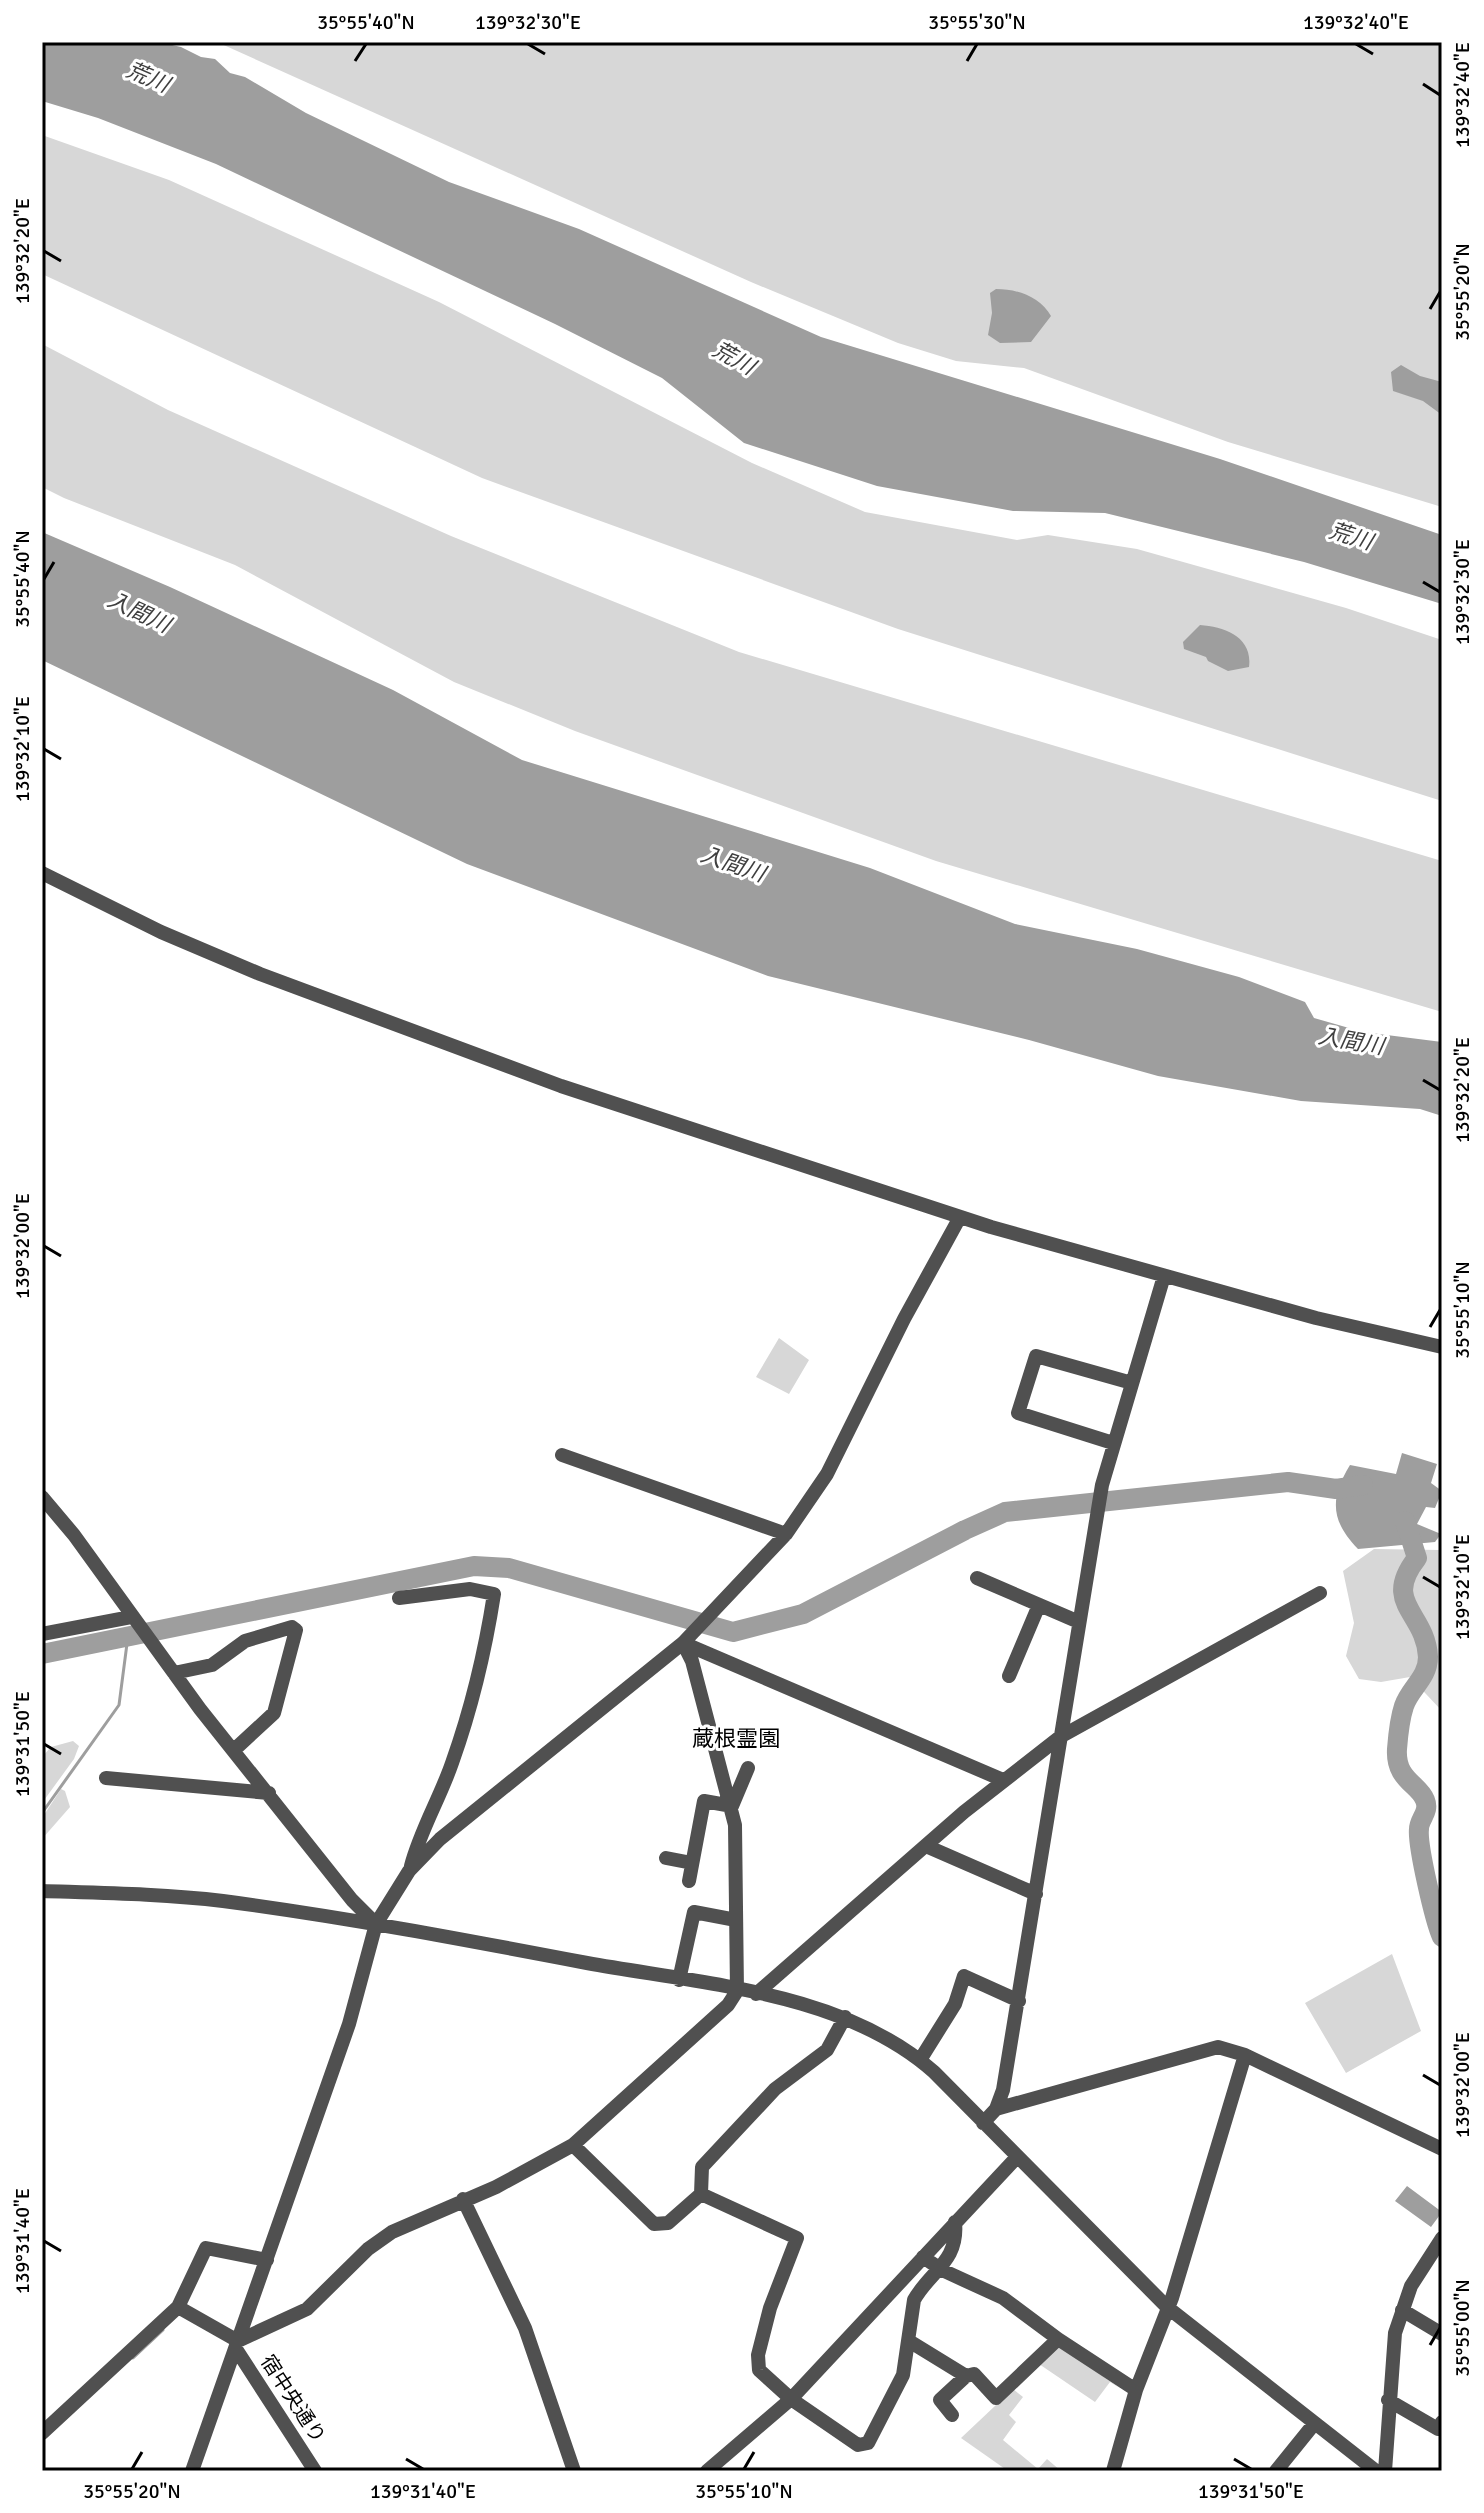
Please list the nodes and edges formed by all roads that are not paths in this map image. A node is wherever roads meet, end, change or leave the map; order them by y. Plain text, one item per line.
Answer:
1 (42, 873) edge
2 (960, 1217) junction
3 (1164, 1276) junction
4 (1442, 1347) edge
5 (1132, 1383) junction
6 (1113, 1443) junction
7 (562, 1455) dead end
8 (42, 1497) edge
9 (786, 1534) junction
10 (977, 1578) dead end
11 (1320, 1593) dead end
12 (399, 1598) dead end
13 (1039, 1605) junction
14 (133, 1619) junction
15 (1079, 1622) junction
16 (42, 1634) edge
17 (683, 1643) junction
18 (174, 1673) junction
19 (1009, 1676) dead end
20 (1060, 1737) junction
21 (234, 1750) junction
22 (748, 1768) dead end
23 (106, 1778) dead end
24 (1003, 1780) junction
25 (269, 1793) junction
26 (732, 1806) junction
27 (926, 1846) junction
28 (666, 1858) dead end
29 (692, 1863) junction
30 (409, 1871) junction
31 (689, 1881) dead end
32 (42, 1891) edge
33 (1036, 1894) junction
34 (736, 1920) junction
35 (376, 1924) junction
36 (679, 1980) junction
37 (737, 1991) junction
38 (756, 1994) junction
39 (1019, 2001) junction
40 (845, 2017) junction
41 (1245, 2055) junction
42 (920, 2060) junction
43 (996, 2109) junction
44 (983, 2123) junction
45 (573, 2145) junction
46 (1442, 2149) edge
47 (1017, 2157) junction
48 (701, 2194) junction
49 (463, 2199) junction
50 (955, 2222) junction
51 (1442, 2238) edge
52 (923, 2257) junction
53 (267, 2260) junction
54 (942, 2270) junction
55 (178, 2307) junction
56 (1167, 2307) junction
57 (1402, 2310) junction
58 (1442, 2334) edge
59 (1058, 2339) junction
60 (909, 2341) junction
61 (237, 2345) junction
62 (966, 2376) junction
63 (1136, 2390) junction
64 (791, 2399) junction
65 (1388, 2400) junction
66 (952, 2415) dead end
67 (1442, 2422) edge
68 (1314, 2424) junction
69 (42, 2433) edge
70 (192, 2471) edge
71 (315, 2471) edge
72 (574, 2471) edge
73 (709, 2471) edge
74 (1113, 2471) edge
75 (1276, 2471) edge
76 (1376, 2471) edge
77 (1385, 2471) edge

1 - 2 street
2 - 3 street
2 - 9 street
3 - 4 street
3 - 5 street
5 - 6 street
5 - 6 street
6 - 15 street
7 - 9 street
8 - 14 street
9 - 17 street
10 - 13 street
11 - 20 street
12 - 30 street
13 - 15 street
13 - 19 street
14 - 16 street
14 - 18 street
15 - 20 street
17 - 24 street
17 - 26 street
17 - 30 street
18 - 21 street
18 - 21 street
20 - 24 street
20 - 33 street
21 - 25 street
22 - 26 street
23 - 25 street
24 - 27 street
25 - 35 street
26 - 29 street
26 - 34 street
27 - 33 street
27 - 38 street
28 - 29 street
29 - 31 street
30 - 35 street
32 - 35 street
33 - 39 street
34 - 36 street
34 - 37 street
35 - 36 street
35 - 53 street
36 - 37 street
37 - 38 street
37 - 45 street
38 - 40 street
39 - 42 street
39 - 43 street
40 - 42 street
40 - 48 street
41 - 43 street
41 - 46 street
41 - 56 street
42 - 44 street
43 - 44 street
44 - 47 street
45 - 48 street
45 - 49 street
47 - 50 street
47 - 56 street
48 - 64 street
49 - 61 street
49 - 72 street
50 - 52 street
50 - 54 street
51 - 57 street
52 - 54 street
52 - 64 street
53 - 55 street
53 - 61 street
54 - 59 street
54 - 60 street
55 - 61 street
55 - 69 street
56 - 63 street
56 - 68 street
57 - 58 street
57 - 65 street
59 - 62 street
59 - 63 street
60 - 62 street
60 - 64 street
61 - 70 street
61 - 71 street, 宿中央通り
62 - 66 street
63 - 74 street
64 - 73 street
65 - 67 street
65 - 77 street
68 - 75 street
68 - 76 street

